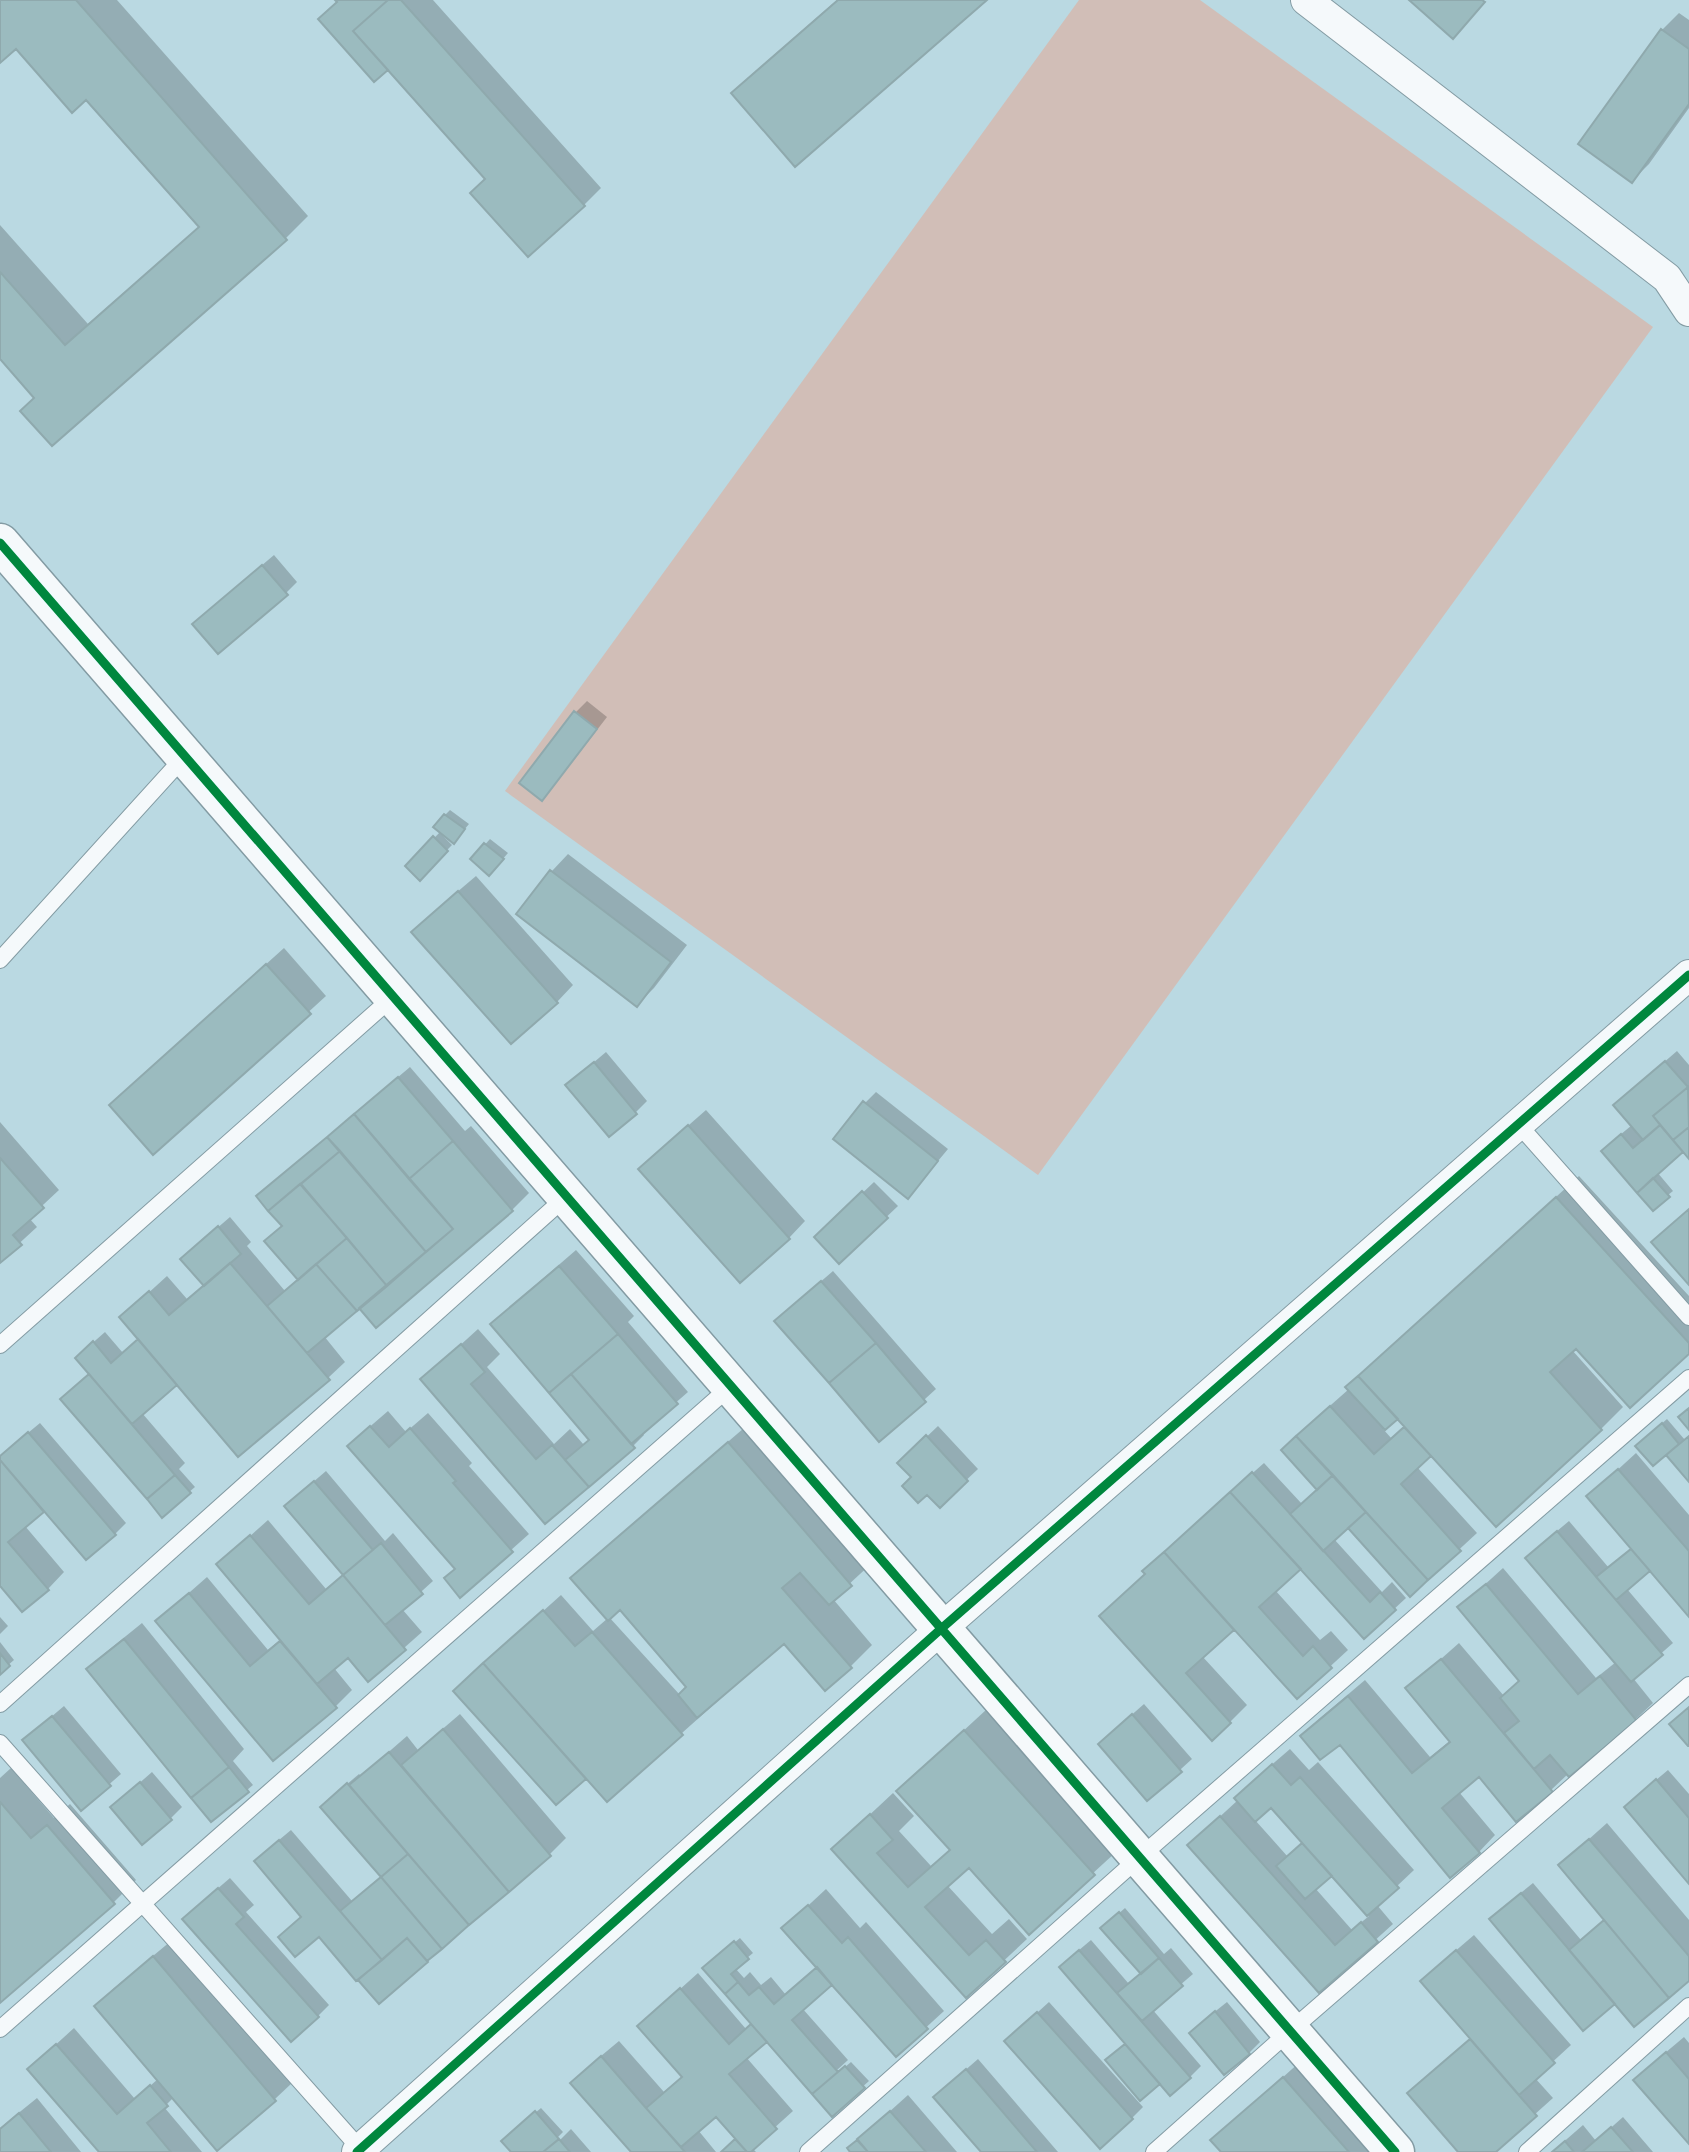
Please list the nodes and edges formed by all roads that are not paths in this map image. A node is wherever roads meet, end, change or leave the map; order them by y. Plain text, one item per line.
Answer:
1 (1306, 0) edge
2 (1689, 312) edge
3 (0, 543) edge
4 (185, 756) junction
5 (0, 960) edge
6 (1689, 975) edge
7 (394, 996) junction
8 (1518, 1124) junction
9 (567, 1196) junction
10 (1689, 1317) edge
11 (0, 1345) edge
12 (1689, 1378) edge
13 (731, 1386) junction
14 (942, 1628) junction
15 (1689, 1685) edge
16 (0, 1704) edge
17 (0, 1743) edge
18 (1140, 1857) junction
19 (142, 1903) junction
20 (1689, 2006) edge
21 (0, 2029) edge
22 (1290, 2031) junction
23 (360, 2151) edge
24 (808, 2152) edge
25 (1154, 2152) edge
26 (1395, 2152) edge
27 (1527, 2152) edge

1 - 2 street
3 - 4 street
4 - 5 lane
4 - 7 street
6 - 8 street
7 - 9 street
7 - 11 lane
8 - 10 lane
8 - 14 street
9 - 13 street
9 - 16 lane
12 - 18 lane
13 - 14 street
13 - 19 lane
14 - 18 street
14 - 23 street
15 - 22 lane
17 - 19 lane
18 - 22 street
18 - 24 lane
19 - 21 lane
19 - 23 lane
20 - 27 lane
22 - 25 lane
22 - 26 street

